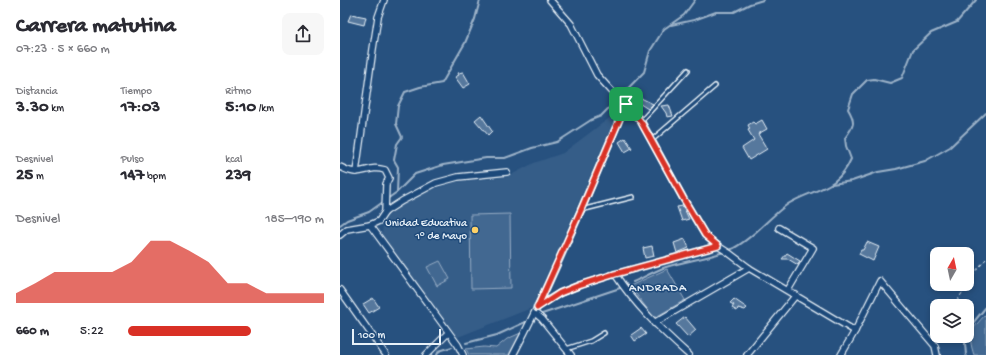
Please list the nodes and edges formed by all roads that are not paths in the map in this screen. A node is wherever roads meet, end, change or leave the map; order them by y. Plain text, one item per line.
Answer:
1 (384, 0) edge
2 (550, 0) edge
3 (688, 70) dead end
4 (715, 86) dead end
5 (626, 104) junction
6 (641, 122) junction
7 (652, 140) junction
8 (340, 167) edge
9 (356, 172) junction
10 (507, 172) dead end
11 (633, 197) dead end
12 (581, 210) junction
13 (385, 212) junction
14 (370, 225) junction
15 (779, 228) dead end
16 (340, 235) edge
17 (720, 247) junction
18 (749, 268) junction
19 (615, 274) junction
20 (340, 290) edge
21 (788, 290) junction
22 (796, 295) junction
23 (536, 310) junction
24 (654, 323) junction
25 (855, 330) junction
26 (448, 333) junction
27 (604, 333) dead end
28 (566, 349) junction
29 (386, 355) edge
30 (426, 355) edge
31 (463, 355) edge
32 (513, 355) edge
33 (570, 355) edge
34 (688, 355) edge
35 (747, 355) edge
36 (841, 355) edge
37 (937, 355) edge

1 - 9 street
2 - 5 street
3 - 6 lane
4 - 7 lane
5 - 6 street
5 - 12 street
6 - 7 street
7 - 17 street
8 - 9 street
9 - 13 street
10 - 13 street
11 - 12 lane
12 - 23 street
13 - 14 street
14 - 16 street
14 - 26 street
15 - 21 street
17 - 18 street
17 - 19 street
18 - 21 street
18 - 24 street
19 - 23 street
19 - 24 street
20 - 29 street
21 - 22 street
22 - 25 street
22 - 35 street
23 - 28 street
23 - 32 street
24 - 34 street
25 - 36 street
25 - 37 street
26 - 30 street
26 - 31 street
27 - 28 lane
28 - 33 street

